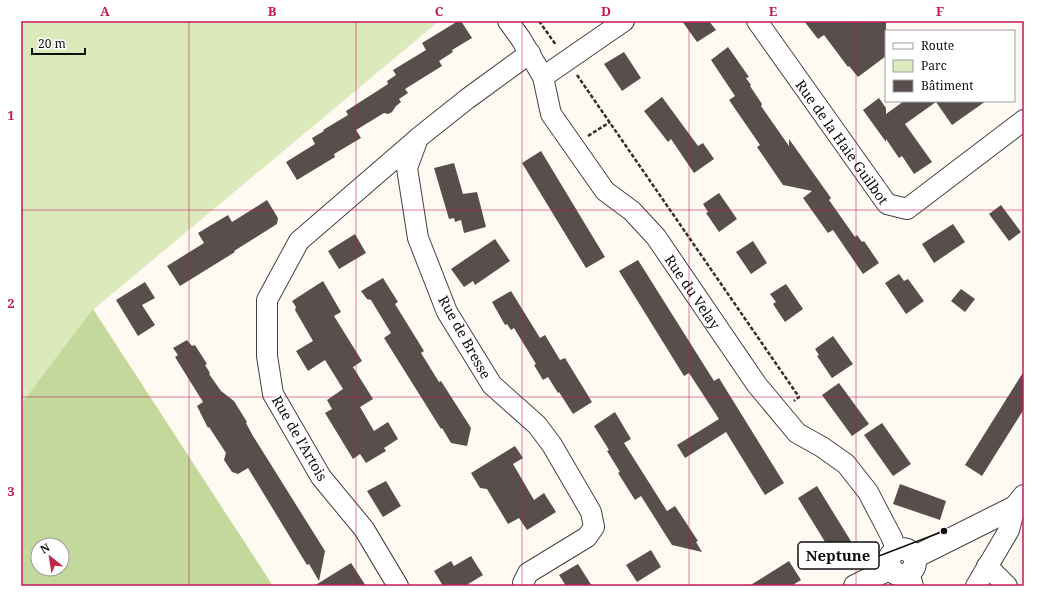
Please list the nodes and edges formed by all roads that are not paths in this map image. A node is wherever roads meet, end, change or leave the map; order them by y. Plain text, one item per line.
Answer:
1 (508, 21) edge
2 (624, 21) edge
3 (756, 21) edge
4 (530, 53) junction
5 (542, 77) junction
6 (1024, 120) edge
7 (418, 138) junction
8 (1019, 502) edge
9 (987, 566) junction
10 (905, 567) edge
11 (398, 586) edge
12 (524, 586) edge
13 (855, 586) edge
14 (976, 586) edge
15 (1007, 586) edge

1 - 4 street, Rue du Velay
2 - 5 street
3 - 6 street, Rue de la Haie Guilbot
4 - 5 street, Rue du Velay
4 - 7 street
5 - 10 street, Rue du Velay
7 - 11 street, Rue de l'Artois
7 - 12 street, Rue de Bresse
8 - 9 street
8 - 10 street
9 - 14 street
9 - 15 street
10 - 13 street

